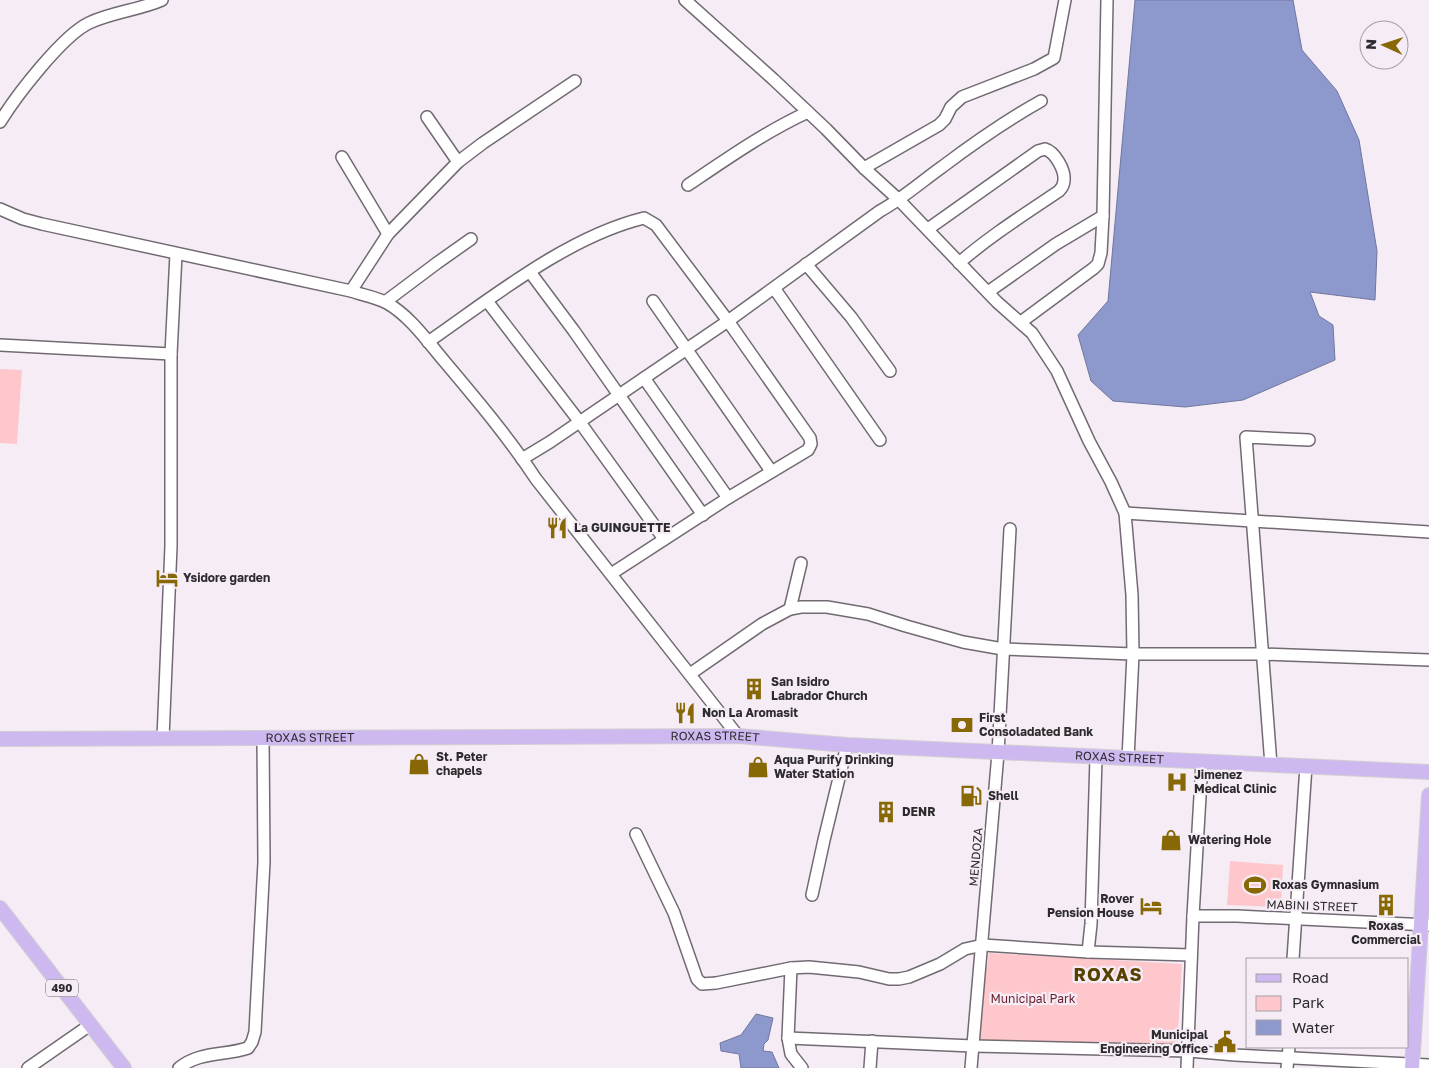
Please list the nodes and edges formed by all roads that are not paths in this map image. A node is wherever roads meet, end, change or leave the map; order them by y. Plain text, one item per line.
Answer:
1 (162, 0) edge
2 (685, 0) edge
3 (1065, 0) edge
4 (1107, 0) edge
5 (575, 81) dead end
6 (1042, 101) dead end
7 (808, 112) junction
8 (427, 117) dead end
9 (0, 122) edge
10 (342, 157) dead end
11 (458, 162) junction
12 (864, 168) junction
13 (688, 185) dead end
14 (899, 200) junction
15 (0, 209) edge
16 (1103, 216) junction
17 (928, 229) junction
18 (388, 234) junction
19 (471, 239) dead end
20 (176, 254) junction
21 (959, 263) junction
22 (806, 264) junction
23 (530, 272) junction
24 (774, 288) junction
25 (351, 291) junction
26 (988, 292) junction
27 (653, 300) dead end
28 (487, 301) junction
29 (385, 302) junction
30 (728, 321) junction
31 (1021, 322) junction
32 (428, 342) junction
33 (0, 344) edge
34 (687, 349) junction
35 (171, 354) junction
36 (890, 371) dead end
37 (644, 378) junction
38 (619, 394) junction
39 (579, 421) junction
40 (880, 440) dead end
41 (1309, 440) dead end
42 (522, 458) junction
43 (771, 471) junction
44 (728, 498) junction
45 (1125, 513) junction
46 (703, 515) junction
47 (1252, 522) junction
48 (1010, 529) dead end
49 (1429, 532) edge
50 (664, 539) junction
51 (802, 563) dead end
52 (611, 574) junction
53 (790, 609) junction
54 (1003, 649) junction
55 (1132, 654) junction
56 (1261, 654) junction
57 (1429, 660) edge
58 (690, 674) junction
59 (738, 736) junction
60 (263, 737) junction
61 (163, 738) junction
62 (0, 739) edge
63 (847, 745) junction
64 (998, 753) junction
65 (1096, 758) junction
66 (1128, 759) junction
67 (1202, 762) junction
68 (1271, 765) junction
69 (1306, 766) junction
70 (1429, 772) edge
71 (1429, 795) edge
72 (636, 834) dead end
73 (812, 895) dead end
74 (0, 908) edge
75 (1193, 916) junction
76 (1296, 918) junction
77 (1425, 924) edge
78 (982, 945) junction
79 (1088, 952) junction
80 (1191, 955) junction
81 (1294, 958) edge
82 (791, 968) junction
83 (90, 1025) junction
84 (788, 1038) junction
85 (872, 1041) junction
86 (973, 1046) junction
87 (1189, 1051) junction
88 (1288, 1057) edge
89 (1429, 1064) edge
90 (1412, 1066) edge
91 (28, 1068) edge
92 (124, 1068) edge
93 (180, 1068) edge
94 (802, 1068) edge
95 (870, 1068) edge
96 (972, 1068) edge
97 (1187, 1068) edge

1 - 9 street
2 - 7 street
3 - 12 street
4 - 16 street
5 - 11 street
6 - 14 street
7 - 12 street
7 - 13 street
8 - 11 street
10 - 18 street
11 - 18 street
12 - 14 street
14 - 17 street
14 - 22 street
15 - 20 street
16 - 26 street
16 - 31 street
17 - 21 street
17 - 21 street
18 - 25 street
19 - 29 street
20 - 25 street
20 - 35 street
21 - 26 street
22 - 24 street
22 - 36 street
23 - 28 street
23 - 30 street
23 - 38 street
24 - 30 street
24 - 40 street
25 - 29 street
26 - 31 street
27 - 34 street
28 - 32 street
28 - 39 street
29 - 32 street
30 - 34 street
30 - 43 street
31 - 45 street
32 - 42 street
33 - 35 street
34 - 37 street
34 - 43 street
35 - 61 street
37 - 38 street
37 - 44 street
38 - 39 street
38 - 46 street
39 - 42 street
39 - 50 street
41 - 47 street
42 - 52 street
43 - 44 street
44 - 46 street
45 - 47 street
45 - 55 street
46 - 50 street
47 - 49 street
47 - 56 street
48 - 54 street, MENDOZA
50 - 52 street
51 - 53 street
52 - 58 street
53 - 54 street
53 - 58 street
54 - 55 street
54 - 64 street, MENDOZA
55 - 56 street
55 - 66 street
56 - 57 street
56 - 68 street
58 - 59 street
59 - 60 main road, ROXAS STREET
59 - 63 main road, ROXAS STREET
60 - 61 main road, ROXAS STREET
60 - 93 street
61 - 62 main road, ROXAS STREET
63 - 64 main road, ROXAS STREET
63 - 73 street
64 - 65 main road, ROXAS STREET
64 - 78 street, MENDOZA
65 - 66 main road, ROXAS STREET
65 - 79 street
66 - 67 main road, ROXAS STREET
67 - 68 main road, ROXAS STREET
67 - 75 street
68 - 69 main road, ROXAS STREET
69 - 70 main road, ROXAS STREET
69 - 76 street
71 - 77 main road
72 - 82 street
74 - 83 main road, 490
75 - 76 street, MABINI STREET
75 - 80 street
76 - 77 street, MABINI STREET
76 - 81 street
77 - 90 main road
78 - 79 street
78 - 82 street
78 - 86 street, MENDOZA
79 - 80 street
80 - 87 street
82 - 84 street
83 - 91 street
83 - 92 main road, 490
84 - 85 street
84 - 94 street
85 - 86 street
85 - 95 street
86 - 87 street
86 - 96 street, MENDOZA
87 - 88 street
87 - 97 street
88 - 90 street
89 - 90 street

